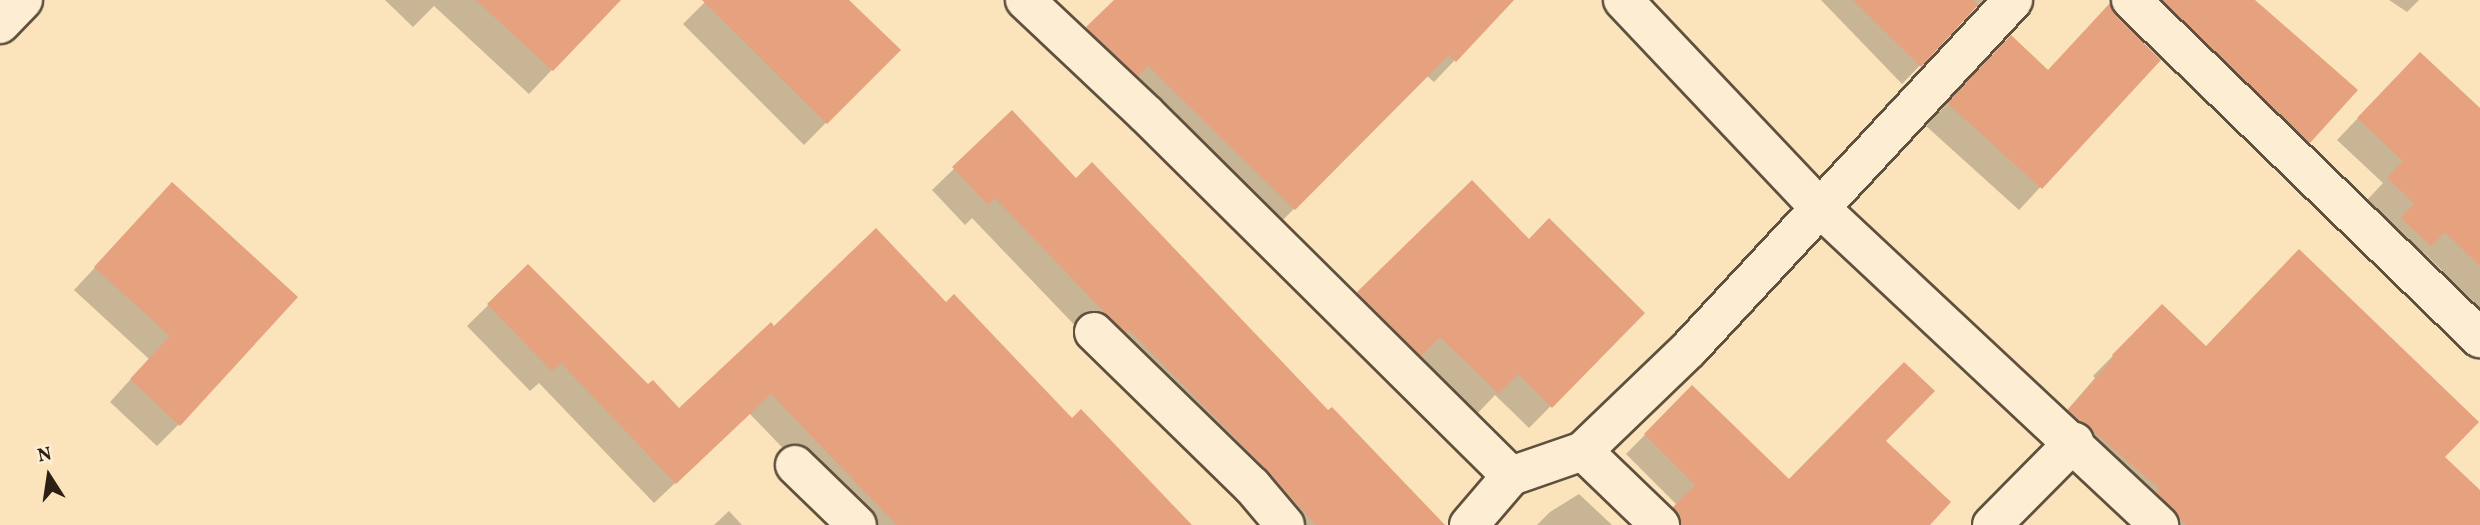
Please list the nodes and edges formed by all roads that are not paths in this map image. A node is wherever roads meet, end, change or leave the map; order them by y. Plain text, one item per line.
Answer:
1 (1025, 0) edge
2 (1623, 0) edge
3 (2013, 0) edge
4 (2131, 0) edge
5 (1819, 206) junction
6 (1094, 332) dead end
7 (2480, 338) edge
8 (2074, 442) junction
9 (1583, 452) junction
10 (795, 465) dead end
11 (1511, 476) junction
12 (857, 525) edge
13 (1284, 525) edge
14 (1469, 525) edge
15 (1660, 525) edge
16 (1992, 525) edge
17 (2160, 525) edge

1 - 11 street
2 - 5 street
3 - 5 street
4 - 7 street
5 - 8 street
5 - 9 street
6 - 13 street
8 - 16 street
8 - 17 street
9 - 11 street
9 - 15 street
10 - 12 street
11 - 14 street

